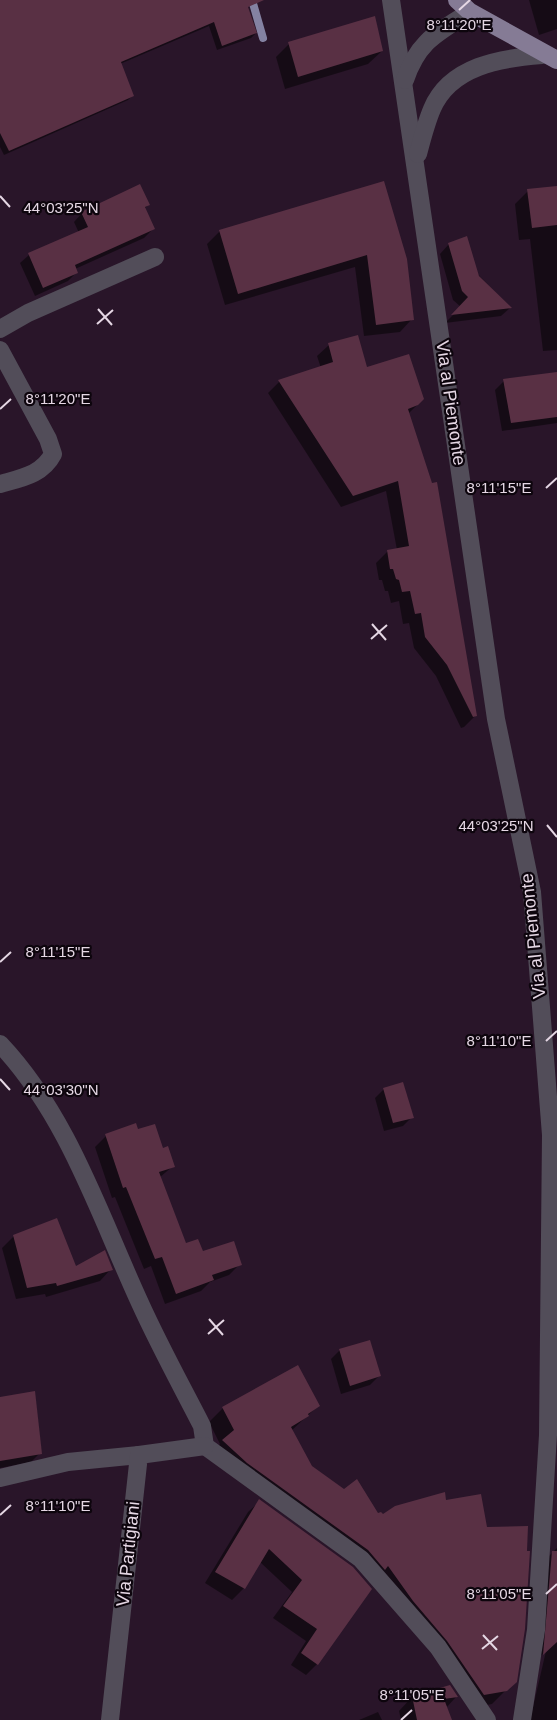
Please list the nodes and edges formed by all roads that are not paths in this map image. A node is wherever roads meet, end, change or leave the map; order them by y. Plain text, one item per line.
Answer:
1 (391, 0) edge
2 (463, 6) edge
3 (550, 58) edge
4 (404, 81) junction
5 (416, 159) junction
6 (155, 257) dead end
7 (0, 329) edge
8 (0, 350) edge
9 (0, 484) edge
10 (0, 1044) edge
11 (205, 1446) junction
12 (139, 1455) junction
13 (0, 1478) edge
14 (110, 1720) edge
15 (487, 1720) edge
16 (522, 1720) edge

1 - 4 street, Via al Piemonte
2 - 3 main road, Via al Piemonte
2 - 4 street, Via al Piemonte
3 - 5 street, Via al Piemonte
4 - 5 street, Via al Piemonte
5 - 16 street, Via al Piemonte
6 - 7 street
8 - 9 street
10 - 11 street
11 - 12 street
11 - 15 street
12 - 13 street
12 - 14 street, Via Partigiani

